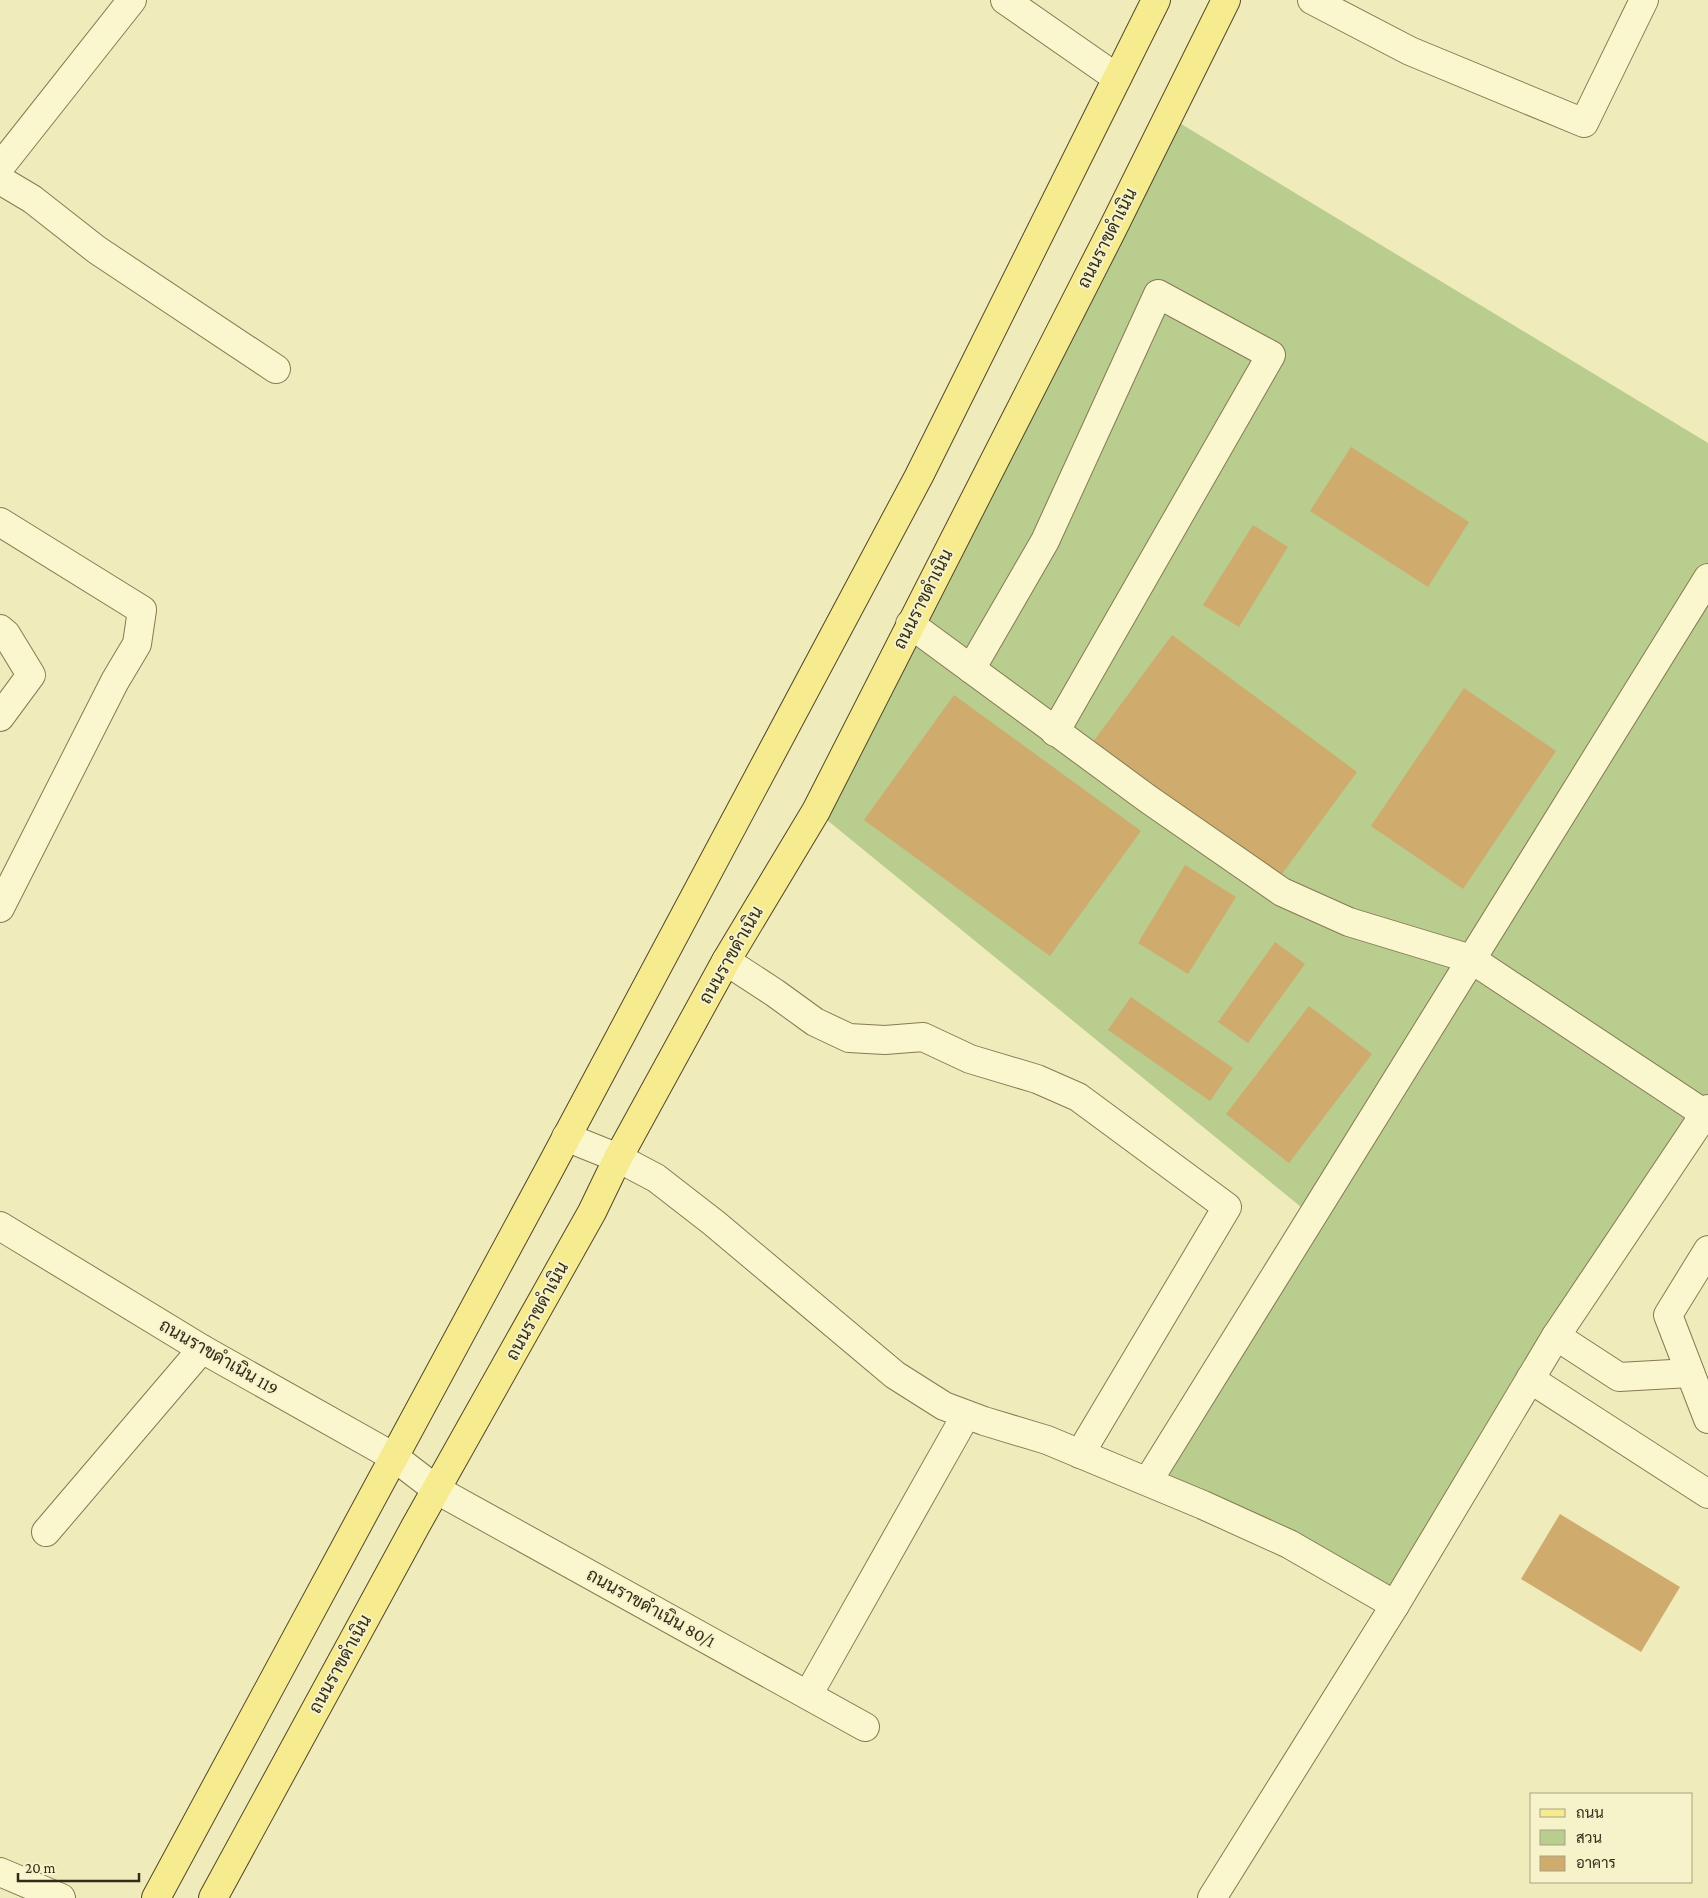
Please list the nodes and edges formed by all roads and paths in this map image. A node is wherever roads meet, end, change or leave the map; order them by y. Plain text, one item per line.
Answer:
1 (132, 0) edge
2 (1005, 0) edge
3 (1156, 0) edge
4 (1226, 0) edge
5 (1312, 0) edge
6 (1644, 0) edge
7 (1117, 78) junction
8 (0, 167) edge
9 (0, 180) edge
10 (276, 369) dead end
11 (0, 522) edge
12 (1708, 578) edge
13 (910, 624) junction
14 (0, 629) edge
15 (971, 669) junction
16 (0, 717) edge
17 (1055, 732) junction
18 (0, 908) edge
19 (1471, 959) junction
20 (726, 961) junction
21 (1707, 1112) edge
22 (566, 1137) junction
23 (618, 1158) junction
24 (0, 1226) edge
25 (1708, 1250) edge
26 (1556, 1336) junction
27 (202, 1350) junction
28 (1690, 1373) junction
29 (1530, 1379) junction
30 (966, 1415) junction
31 (1708, 1419) edge
32 (1080, 1454) junction
33 (394, 1457) junction
34 (1148, 1481) junction
35 (436, 1490) junction
36 (1708, 1494) edge
37 (46, 1532) dead end
38 (1394, 1605) junction
39 (808, 1695) junction
40 (865, 1727) dead end
41 (0, 1872) edge
42 (61, 1898) edge
43 (156, 1898) edge
44 (213, 1898) edge
45 (1212, 1898) edge

1 - 8 street
2 - 7 street
3 - 7 main road
4 - 13 main road, ถนนราขดำเนิน
5 - 6 street
7 - 22 main road
9 - 10 street
11 - 18 street
12 - 19 street
13 - 15 street
13 - 20 main road, ถนนราขดำเนิน
14 - 16 street
15 - 17 street
15 - 17 street
17 - 19 street
19 - 21 street
19 - 34 street
20 - 23 main road, ถนนราขดำเนิน
20 - 32 street
21 - 26 street
22 - 23 street
22 - 33 main road
23 - 30 street
23 - 35 main road, ถนนราขดำเนิน
24 - 27 street, ถนนราขดำเนิน 119
25 - 28 street
26 - 28 street
26 - 29 street
27 - 33 street, ถนนราขดำเนิน 119
27 - 37 street
28 - 31 street
29 - 36 street
29 - 38 street
30 - 32 street
30 - 39 street
32 - 34 street
33 - 35 street, ถนนราขดำเนิน 119
33 - 43 main road
34 - 38 street
35 - 39 street, ถนนราขดำเนิน 80/1
35 - 44 main road, ถนนราขดำเนิน
38 - 45 street
39 - 40 street, ถนนราขดำเนิน 80/1
41 - 42 street

